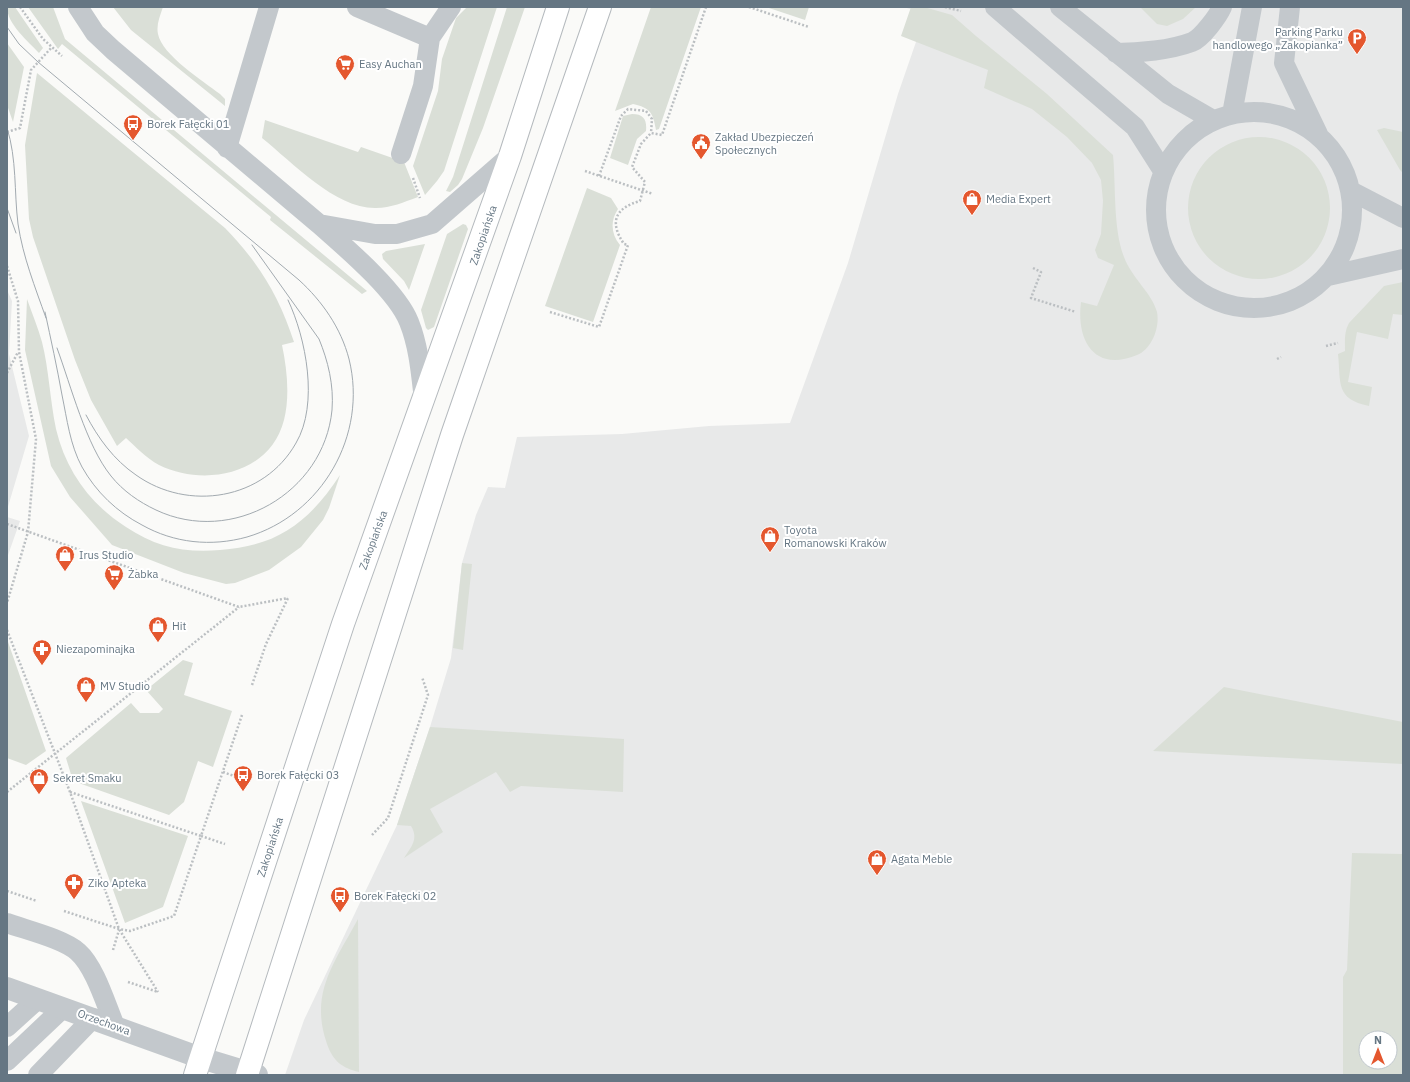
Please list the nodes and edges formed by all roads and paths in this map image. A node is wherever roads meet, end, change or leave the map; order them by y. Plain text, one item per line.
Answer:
1 (20, 7) edge
2 (78, 7) edge
3 (269, 7) edge
4 (357, 7) edge
5 (451, 7) edge
6 (558, 7) edge
7 (600, 7) edge
8 (706, 7) edge
9 (749, 7) edge
10 (945, 7) edge
11 (996, 7) edge
12 (1060, 7) edge
13 (1222, 7) edge
14 (1252, 7) edge
15 (1290, 7) edge
16 (961, 11) dead end
17 (809, 27) dead end
18 (430, 38) junction
19 (52, 47) junction
20 (1116, 53) junction
21 (62, 56) dead end
22 (1232, 114) junction
23 (1213, 120) junction
24 (7, 132) edge
25 (651, 133) junction
26 (1319, 136) junction
27 (227, 148) junction
28 (401, 154) joint
29 (510, 156) junction
30 (585, 171) dead end
31 (1163, 171) junction
32 (599, 176) junction
33 (643, 190) junction
34 (1351, 191) junction
35 (653, 194) dead end
36 (423, 205) dead end
37 (1403, 218) edge
38 (319, 224) junction
39 (1403, 259) edge
40 (7, 266) edge
41 (1033, 268) dead end
42 (1328, 276) junction
43 (550, 312) dead end
44 (1076, 312) dead end
45 (1338, 343) dead end
46 (1326, 346) dead end
47 (19, 352) junction
48 (1281, 357) dead end
49 (1277, 359) dead end
50 (7, 373) edge
51 (424, 400) junction
52 (7, 524) edge
53 (28, 532) junction
54 (7, 603) edge
55 (239, 607) junction
56 (7, 630) edge
57 (422, 677) dead end
58 (252, 684) dead end
59 (242, 715) dead end
60 (56, 754) junction
61 (223, 772) junction
62 (245, 780) dead end
63 (7, 792) edge
64 (70, 792) junction
65 (372, 835) dead end
66 (201, 836) junction
67 (225, 844) dead end
68 (7, 891) edge
69 (44, 904) dead end
70 (59, 909) dead end
71 (7, 924) edge
72 (119, 930) junction
73 (121, 980) dead end
74 (7, 988) edge
75 (38, 999) junction
76 (63, 1008) junction
77 (93, 1018) junction
78 (115, 1026) junction
79 (7, 1027) edge
80 (7, 1061) edge
81 (198, 1066) edge
82 (251, 1074) edge
83 (38, 1075) edge

1 - 19 path
2 - 27 lane
3 - 27 lane
4 - 18 lane
5 - 18 lane
6 - 29 main road, Zakopiańska
7 - 82 main road
8 - 25 path
9 - 17 path
10 - 16 path
11 - 31 lane
12 - 20 lane
13 - 20 lane
14 - 22 lane
15 - 26 lane
18 - 28 lane
19 - 21 path
19 - 24 path
20 - 23 lane
22 - 23 lane
22 - 26 lane
23 - 31 lane
25 - 32 path
25 - 33 path
26 - 34 lane
27 - 38 lane
28 - 36 path
29 - 38 lane
29 - 51 main road, Zakopiańska
30 - 32 path
31 - 42 lane
32 - 33 path
33 - 35 path
33 - 43 path
34 - 37 lane
34 - 42 lane
38 - 51 lane
39 - 42 lane
40 - 47 path
41 - 44 path
45 - 46 path
47 - 50 path
47 - 53 path
48 - 49 path
51 - 81 main road, Zakopiańska
52 - 53 path
53 - 54 path
53 - 55 path
55 - 58 path
55 - 60 path
56 - 60 path
57 - 65 path
59 - 61 path
60 - 63 path
60 - 64 path
61 - 62 path
61 - 66 path
64 - 66 path
64 - 72 path
66 - 67 path
66 - 72 path
68 - 69 path
70 - 72 path
71 - 78 lane
72 - 73 path
74 - 75 street, Orzechowa
75 - 76 street, Orzechowa
75 - 79 lane
76 - 77 street, Orzechowa
76 - 80 lane
77 - 78 street, Orzechowa
77 - 83 lane
78 - 81 street, Orzechowa
81 - 82 street, Orzechowa

